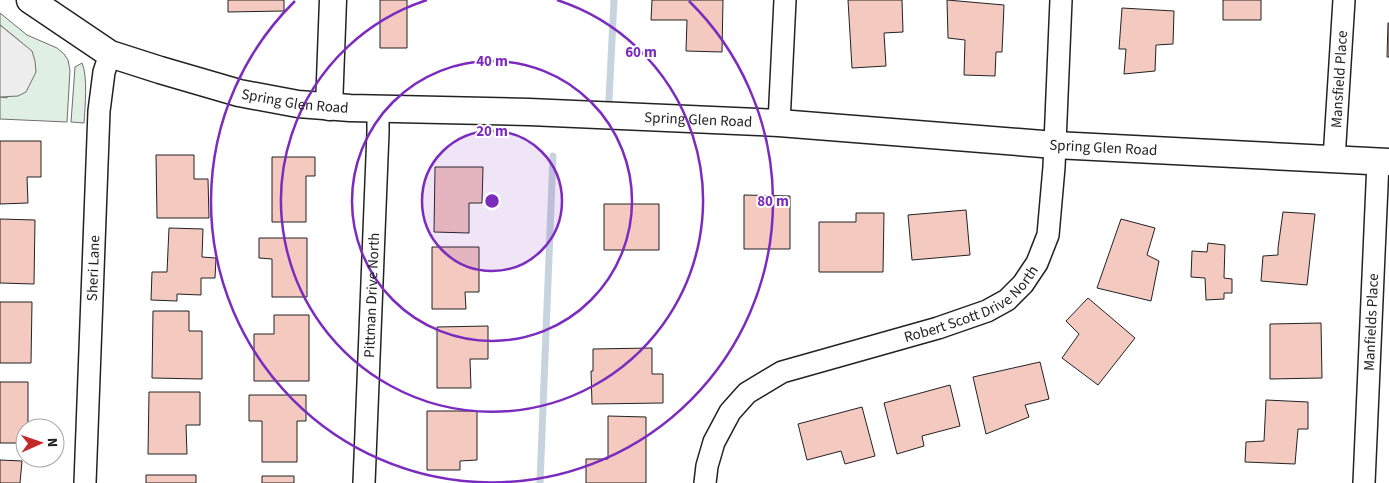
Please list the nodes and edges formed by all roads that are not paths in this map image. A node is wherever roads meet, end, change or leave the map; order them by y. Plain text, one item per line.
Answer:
1 (30, 0) edge
2 (333, 0) edge
3 (785, 0) edge
4 (1062, 0) edge
5 (1344, 0) edge
6 (110, 54) junction
7 (329, 107) junction
8 (378, 109) junction
9 (779, 124) junction
10 (1054, 145) junction
11 (1334, 159) junction
12 (1384, 162) edge
13 (85, 483) edge
14 (364, 483) edge
15 (705, 483) edge
16 (1364, 483) edge

1 - 6 street, Spring Glen Road
2 - 7 street
3 - 9 street
4 - 10 street, Robert Scott Drive North
5 - 11 street, Mansfield Place
6 - 7 street, Spring Glen Road
6 - 13 street, Sheri Lane
7 - 8 street, Spring Glen Road
8 - 9 street, Spring Glen Road
8 - 14 street, Pittman Drive North
9 - 10 street, Spring Glen Road
10 - 11 street, Spring Glen Road
10 - 15 street, Robert Scott Drive North
11 - 12 street, Spring Glen Road
12 - 16 street, Manfields Place

